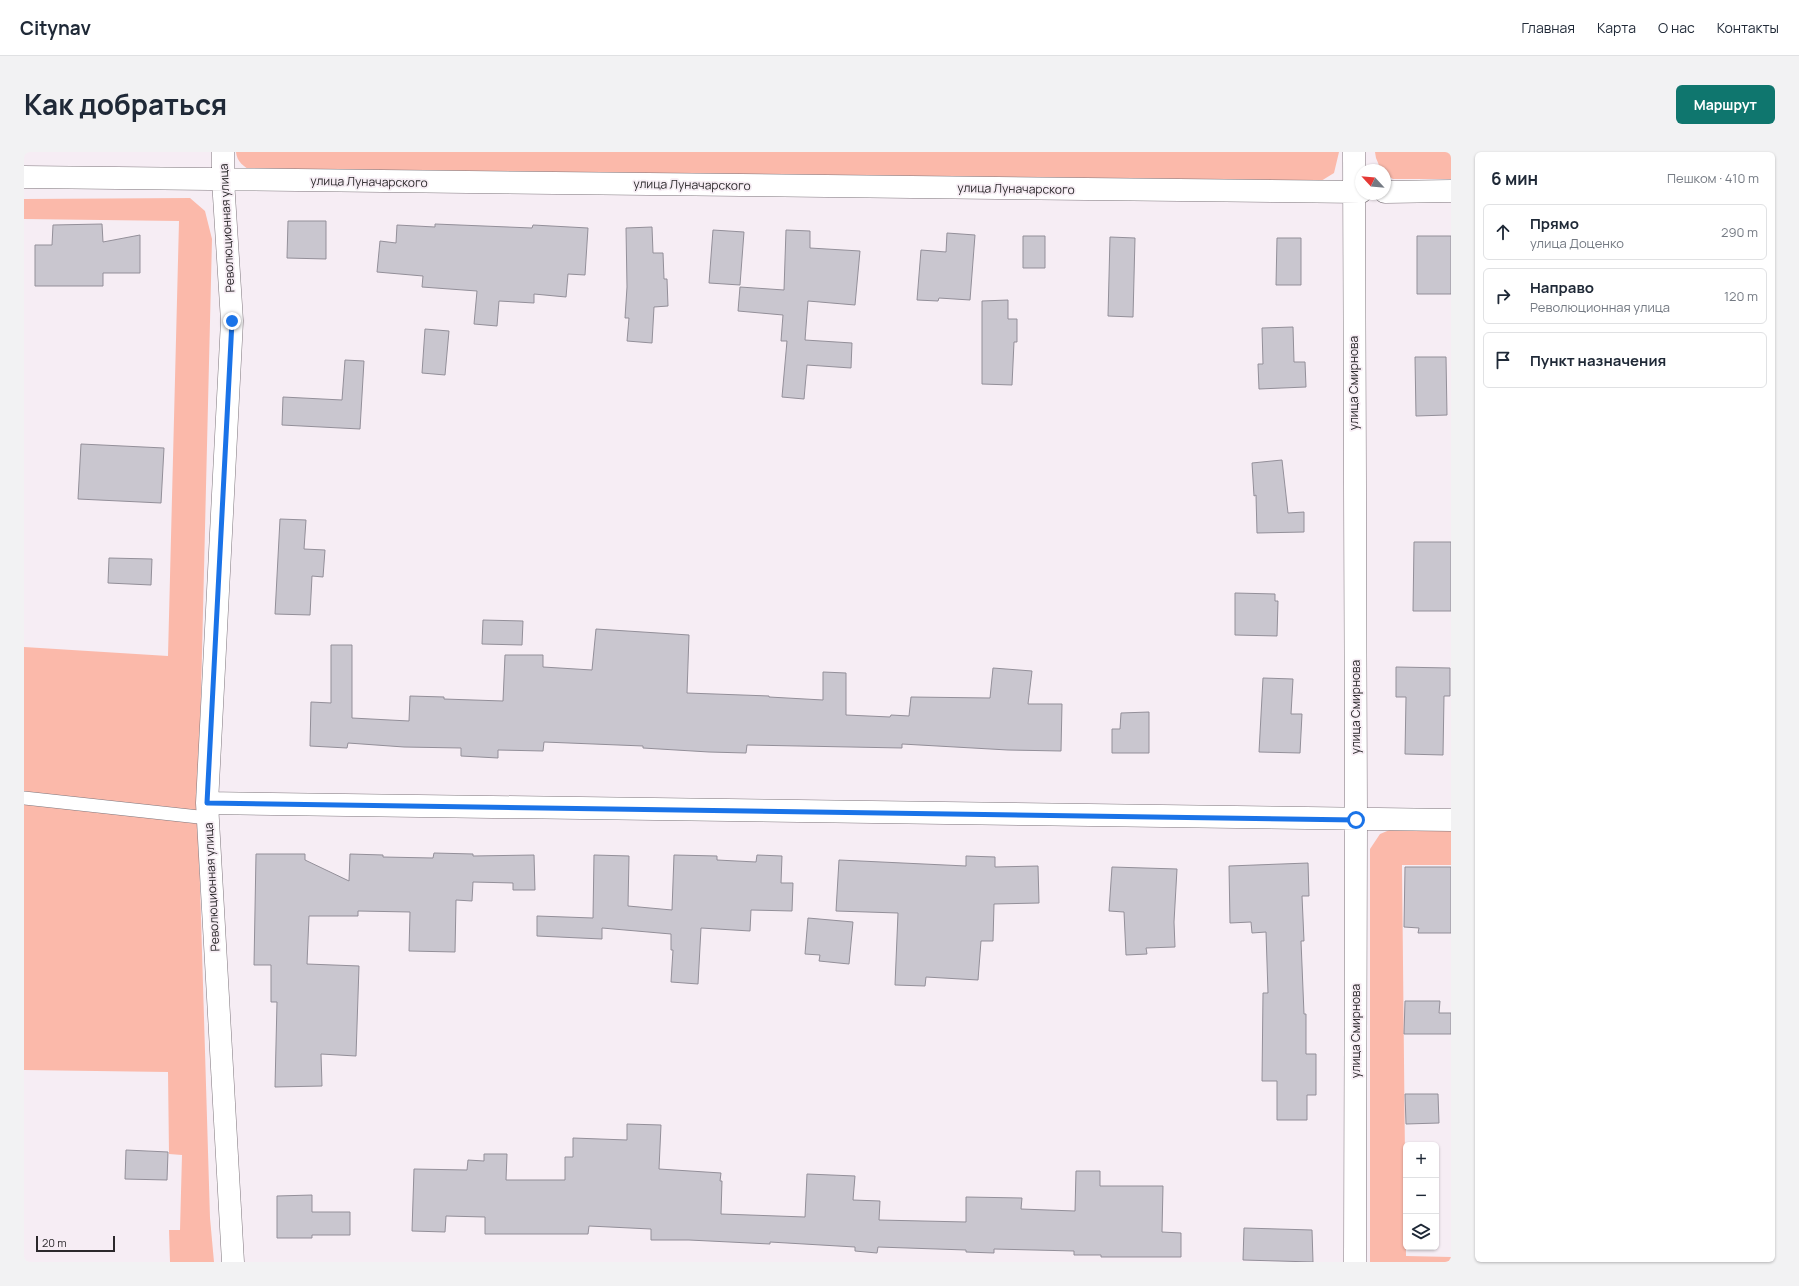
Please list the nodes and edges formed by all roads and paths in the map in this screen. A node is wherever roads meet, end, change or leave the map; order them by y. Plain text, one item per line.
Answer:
1 (223, 152) edge
2 (1354, 152) edge
3 (1355, 165) edge
4 (24, 177) edge
5 (223, 180) junction
6 (1355, 192) edge
7 (1391, 192) edge
8 (1451, 192) edge
9 (1357, 200) edge
10 (24, 798) edge
11 (207, 810) junction
12 (1356, 820) junction
13 (1451, 820) edge
14 (233, 1262) edge
15 (1355, 1262) edge

1 - 5 street, Революционная улица
2 - 3 street, улица Смирнова
4 - 5 street, улица Луначарского
5 - 6 street, улица Луначарского
5 - 11 street, Революционная улица
7 - 8 street
9 - 12 street, улица Смирнова
10 - 11 lane
11 - 12 street
11 - 14 street, Революционная улица
12 - 13 street
12 - 15 street, улица Смирнова

